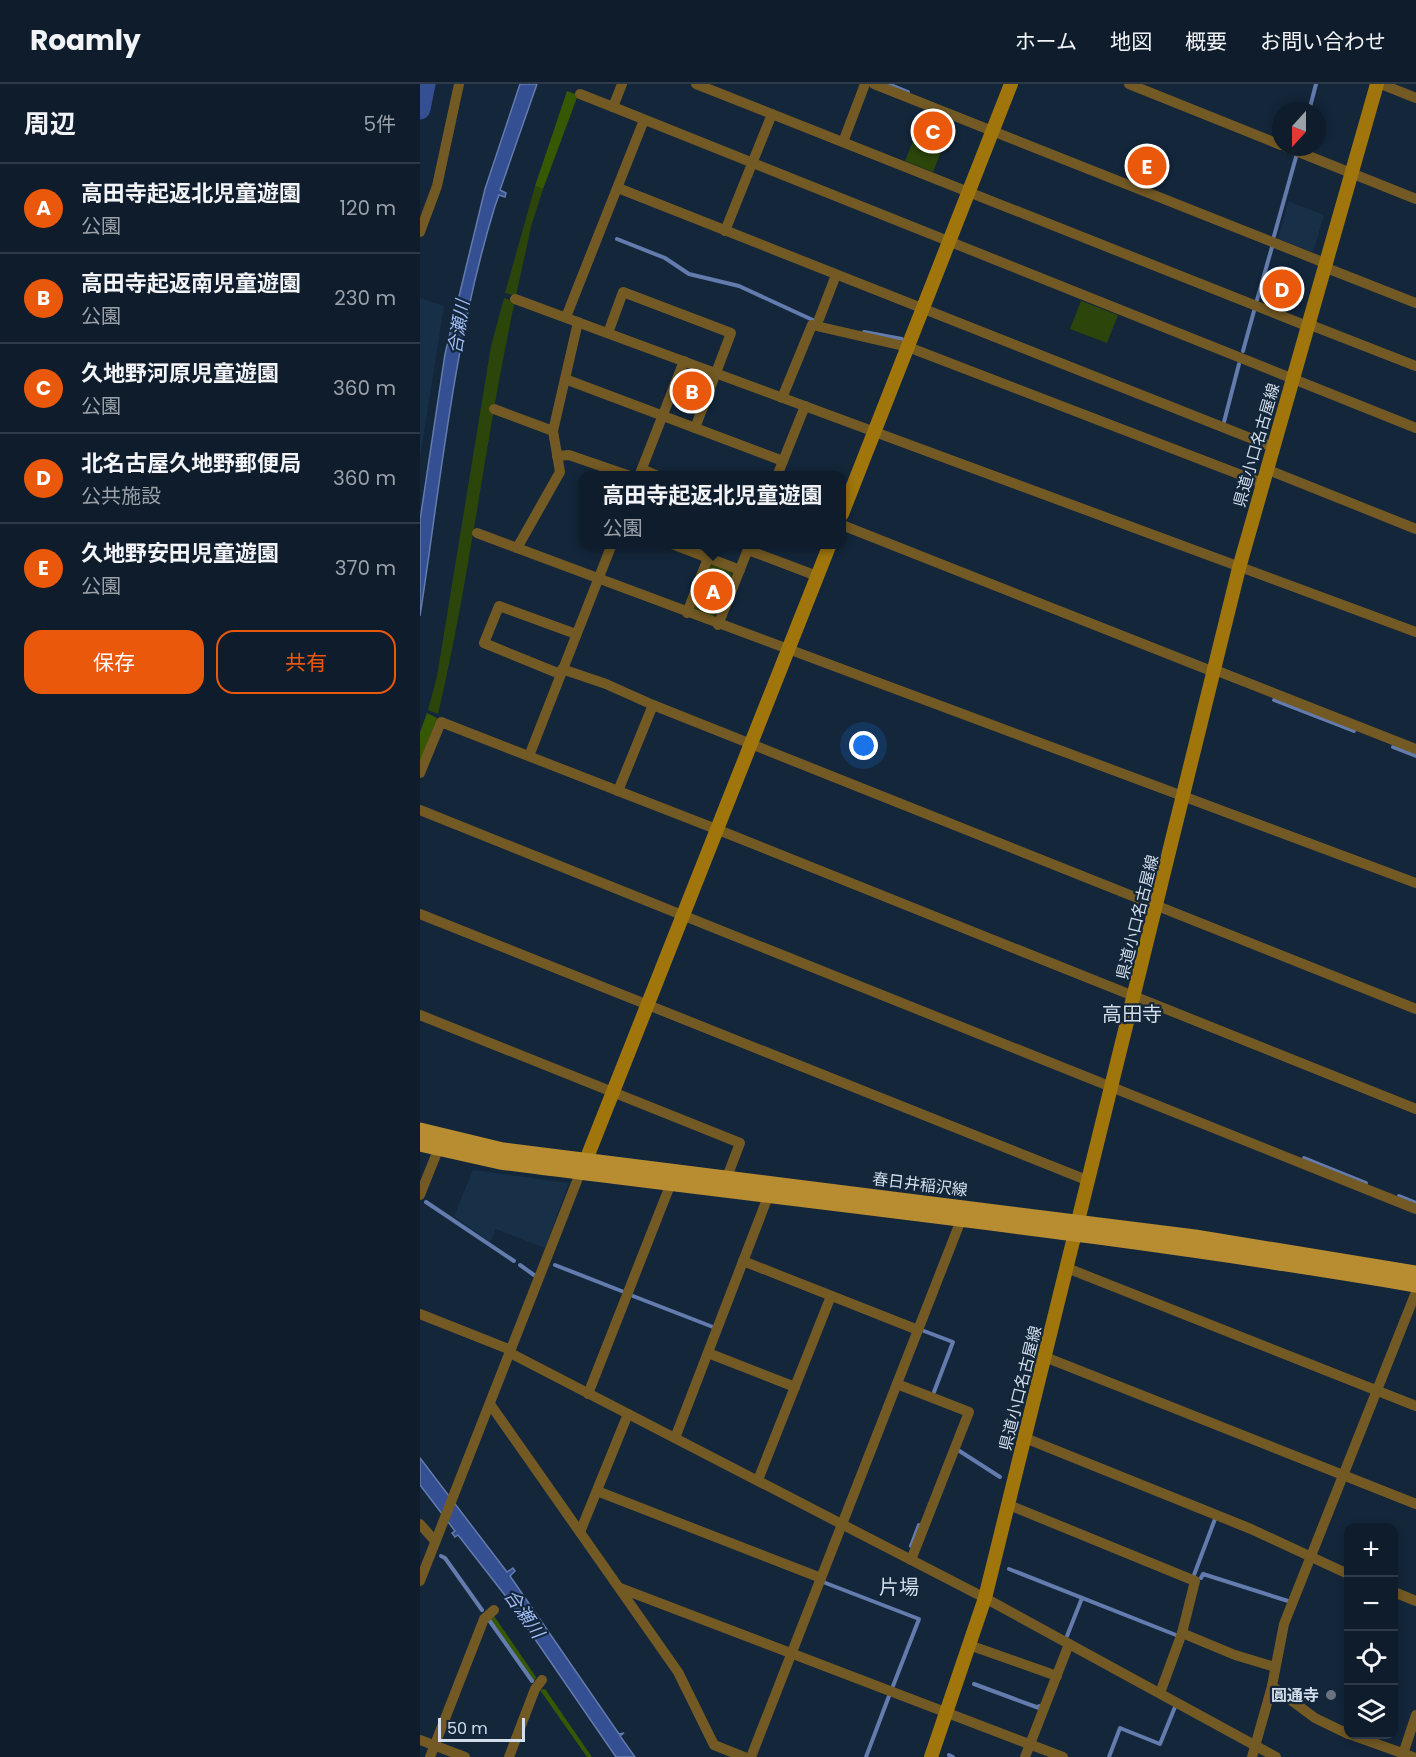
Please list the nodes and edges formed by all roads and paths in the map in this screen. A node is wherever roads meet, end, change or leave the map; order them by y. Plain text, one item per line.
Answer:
1 (459, 84) edge
2 (622, 84) edge
3 (696, 84) edge
4 (865, 84) edge
5 (874, 84) edge
6 (1011, 84) edge
7 (1129, 84) edge
8 (1379, 84) edge
9 (580, 94) dead end
10 (1416, 98) edge
11 (613, 107) junction
12 (772, 114) junction
13 (644, 120) junction
14 (993, 131) junction
15 (1272, 141) edge
16 (843, 142) junction
17 (1308, 156) edge
18 (752, 163) junction
19 (1350, 173) junction
20 (618, 188) junction
21 (969, 192) junction
22 (1416, 199) edge
23 (725, 231) junction
24 (420, 232) edge
25 (949, 242) junction
26 (1325, 265) junction
27 (836, 275) junction
28 (515, 298) dead end
29 (1416, 303) edge
30 (922, 309) junction
31 (566, 317) junction
32 (819, 319) dead end
33 (578, 322) junction
34 (1307, 325) junction
35 (608, 333) junction
36 (908, 347) junction
37 (684, 361) junction
38 (1416, 366) edge
39 (716, 373) junction
40 (565, 379) junction
41 (1292, 379) junction
42 (782, 398) junction
43 (805, 406) junction
44 (494, 409) dead end
45 (663, 416) junction
46 (694, 428) junction
47 (1416, 428) edge
48 (553, 431) junction
49 (874, 432) junction
50 (1273, 447) junction
51 (557, 456) junction
52 (783, 461) junction
53 (1266, 469) junction
54 (615, 471) edge
55 (640, 471) edge
56 (779, 471) edge
57 (1262, 483) junction
58 (846, 500) edge
59 (846, 527) edge
60 (1416, 529) edge
61 (477, 533) dead end
62 (517, 548) junction
63 (610, 549) edge
64 (685, 549) edge
65 (748, 549) edge
66 (754, 549) edge
67 (828, 549) edge
68 (708, 558) junction
69 (1239, 568) junction
70 (740, 570) junction
71 (817, 576) junction
72 (598, 579) junction
73 (687, 613) junction
74 (718, 624) junction
75 (1416, 632) edge
76 (576, 634) junction
77 (788, 651) junction
78 (1214, 671) junction
79 (561, 672) junction
80 (653, 705) junction
81 (752, 742) junction
82 (1416, 749) edge
83 (529, 756) junction
84 (420, 773) edge
85 (618, 791) junction
86 (1183, 797) junction
87 (420, 810) edge
88 (716, 829) junction
89 (1416, 884) edge
90 (1156, 906) junction
91 (420, 914) edge
92 (683, 916) junction
93 (1134, 998) junction
94 (648, 1005) junction
95 (1416, 1009) edge
96 (420, 1015) edge
97 (1112, 1089) junction
98 (613, 1093) junction
99 (1416, 1109) edge
100 (420, 1130) edge
101 (420, 1144) edge
102 (438, 1150) junction
103 (583, 1166) junction
104 (727, 1177) junction
105 (1089, 1182) junction
106 (671, 1184) junction
107 (769, 1194) junction
108 (420, 1195) edge
109 (1416, 1209) edge
110 (962, 1220) junction
111 (1077, 1227) junction
112 (743, 1262) junction
113 (1067, 1268) junction
114 (1416, 1273) edge
115 (1416, 1285) edge
116 (1416, 1292) edge
117 (831, 1296) junction
118 (1414, 1311) edge
119 (420, 1315) edge
120 (918, 1330) junction
121 (511, 1351) junction
122 (708, 1353) junction
123 (1045, 1357) junction
124 (897, 1384) junction
125 (795, 1387) junction
126 (1378, 1391) junction
127 (588, 1394) junction
128 (490, 1404) junction
129 (1416, 1406) edge
130 (628, 1414) junction
131 (675, 1438) junction
132 (1025, 1438) junction
133 (1344, 1475) junction
134 (758, 1480) junction
135 (597, 1491) junction
136 (1416, 1504) edge
137 (1009, 1505) junction
138 (420, 1524) edge
139 (842, 1524) junction
140 (580, 1532) junction
141 (437, 1537) junction
142 (1311, 1558) junction
143 (910, 1560) junction
144 (1344, 1572) edge
145 (821, 1578) junction
146 (420, 1581) edge
147 (620, 1588) junction
148 (1398, 1593) edge
149 (985, 1598) junction
150 (1416, 1600) edge
151 (494, 1610) dead end
152 (1182, 1633) junction
153 (1069, 1644) junction
154 (969, 1645) junction
155 (792, 1653) junction
156 (1275, 1667) junction
157 (1057, 1676) junction
158 (542, 1680) dead end
159 (1272, 1686) junction
160 (1160, 1693) junction
161 (947, 1712) junction
162 (1416, 1715) edge
163 (1344, 1732) edge
164 (1362, 1739) edge
165 (420, 1740) edge
166 (1030, 1744) junction
167 (434, 1745) junction
168 (1256, 1746) junction
169 (1405, 1756) edge
170 (430, 1757) edge
171 (465, 1757) edge
172 (509, 1757) edge
173 (744, 1757) edge
174 (751, 1757) edge
175 (931, 1757) edge
176 (1025, 1757) edge
177 (1063, 1757) edge
178 (1252, 1757) edge
179 (1276, 1757) edge

1 - 24 street
2 - 11 street
3 - 12 street
4 - 16 street
5 - 14 street
6 - 14 main road
7 - 15 street
8 - 10 street
8 - 19 main road, 県道小口名古屋線
9 - 11 street
11 - 13 street
12 - 16 street
12 - 18 street
13 - 18 street
13 - 20 street
14 - 21 main road
14 - 26 street
16 - 21 street
17 - 19 street
18 - 23 street
18 - 25 street
19 - 22 street
19 - 26 main road, 県道小口名古屋線
20 - 23 street
20 - 31 street
21 - 25 main road
21 - 34 street
23 - 27 street
25 - 30 main road
25 - 41 street
26 - 29 street
26 - 34 main road, 県道小口名古屋線
27 - 30 street
27 - 32 street
28 - 31 street
30 - 36 main road
30 - 50 street
31 - 33 street
33 - 35 street
33 - 40 street
34 - 38 street
34 - 41 main road, 県道小口名古屋線
35 - 37 street
35 - 39 street
36 - 42 street
36 - 49 main road
36 - 57 street
37 - 39 street
37 - 45 street
39 - 42 street
39 - 46 street
40 - 45 street
40 - 48 street
41 - 47 street
41 - 50 main road, 県道小口名古屋線
42 - 43 street
43 - 49 street
43 - 52 street
44 - 48 street
45 - 46 street
45 - 55 street
46 - 52 street
48 - 51 street
49 - 58 main road
49 - 69 street
50 - 53 main road, 県道小口名古屋線
51 - 54 street
51 - 62 street
52 - 56 street
53 - 57 main road, 県道小口名古屋線
53 - 60 street
57 - 69 main road, 県道小口名古屋線
59 - 78 street
61 - 62 street
62 - 72 street
63 - 72 street
64 - 68 street
65 - 70 street
66 - 71 street
67 - 71 main road
68 - 70 street
68 - 73 street
69 - 75 street
69 - 78 main road, 県道小口名古屋線
70 - 74 street
71 - 77 main road
72 - 73 street
72 - 76 street
73 - 74 street
74 - 77 street
76 - 79 street
76 - 79 street
77 - 81 main road
77 - 86 street
78 - 82 street
78 - 86 main road, 県道小口名古屋線
79 - 80 street
79 - 83 street
80 - 81 street
80 - 85 street
81 - 88 main road
81 - 90 street
83 - 84 street
83 - 85 street
85 - 88 street
86 - 89 street
86 - 90 main road, 県道小口名古屋線
87 - 92 street
88 - 92 main road
88 - 93 street
90 - 93 main road, 県道小口名古屋線
90 - 95 street
91 - 94 street
92 - 94 main road
92 - 97 street
93 - 97 main road, 県道小口名古屋線
93 - 99 street
94 - 98 main road
94 - 105 street
96 - 98 street
97 - 105 main road, 県道小口名古屋線
97 - 109 street
98 - 103 main road
98 - 104 street
100 - 103 main road, 春日井稲沢線
101 - 102 main road, 春日井稲沢線
102 - 103 main road, 春日井稲沢線
102 - 108 street
103 - 104 main road, 春日井稲沢線
103 - 106 main road, 春日井稲沢線
103 - 121 street
104 - 111 main road, 春日井稲沢線
105 - 111 main road, 県道小口名古屋線
106 - 107 main road, 春日井稲沢線
106 - 127 street
107 - 110 main road, 春日井稲沢線
107 - 112 street
110 - 111 main road, 春日井稲沢線
110 - 120 street
111 - 113 main road, 県道小口名古屋線
111 - 114 main road, 春日井稲沢線
111 - 115 main road, 春日井稲沢線
112 - 117 street
112 - 122 street
113 - 123 main road, 県道小口名古屋線
113 - 126 street
116 - 118 street
117 - 120 street
117 - 125 street
118 - 126 street
119 - 121 street
120 - 124 street
121 - 127 street
121 - 128 street
122 - 125 street
122 - 131 street
123 - 132 main road, 県道小口名古屋線
123 - 133 street
124 - 139 street
124 - 143 street
125 - 134 street
126 - 129 street
126 - 133 street
127 - 130 street
128 - 140 street
128 - 141 street
130 - 131 street
130 - 135 street
131 - 134 street
132 - 137 main road, 県道小口名古屋線
132 - 142 street
133 - 136 street
133 - 142 street
134 - 139 street
135 - 140 street
135 - 145 street
137 - 149 main road, 県道小口名古屋線
137 - 152 street
138 - 141 street
139 - 143 street
139 - 145 street
140 - 147 street
141 - 146 street
142 - 144 street
142 - 156 street
143 - 149 street
145 - 155 street
147 - 155 street
147 - 173 street
148 - 150 street
149 - 153 street
149 - 154 main road, 県道小口名古屋線
151 - 167 street
152 - 156 street
152 - 160 street
153 - 157 street
153 - 160 street
154 - 157 street
154 - 161 main road, 県道小口名古屋線
155 - 161 street
155 - 174 street
156 - 159 street
157 - 166 street
158 - 172 street
159 - 163 street
159 - 168 street
160 - 168 street
161 - 166 street
161 - 175 main road, 県道小口名古屋線
162 - 169 street
164 - 169 street
165 - 167 street
166 - 176 street
166 - 177 street
167 - 170 street
167 - 171 street
168 - 178 street
168 - 179 street

